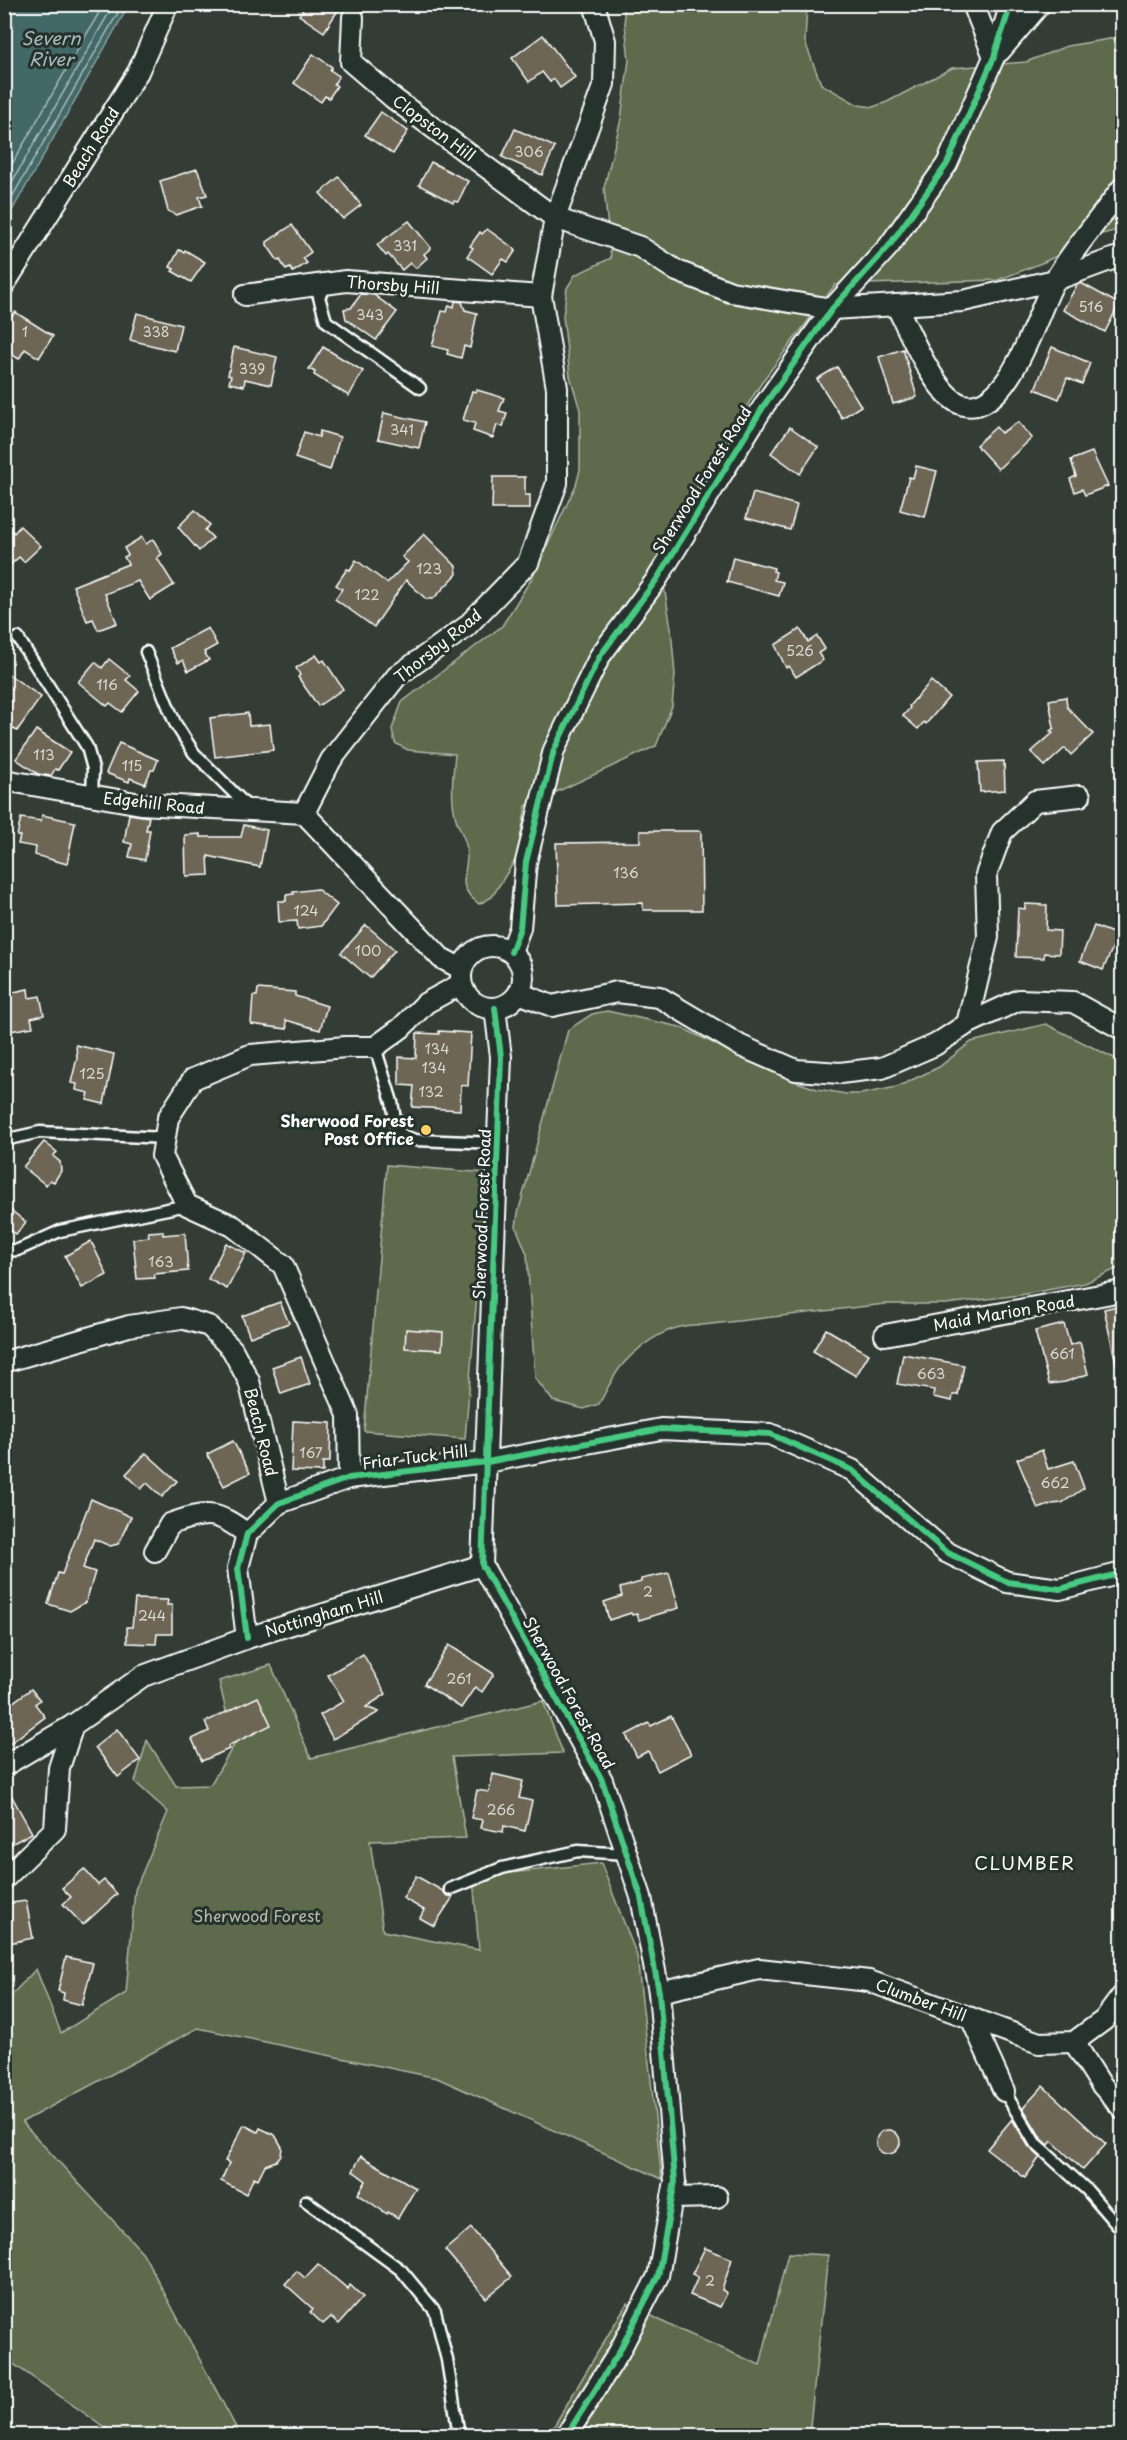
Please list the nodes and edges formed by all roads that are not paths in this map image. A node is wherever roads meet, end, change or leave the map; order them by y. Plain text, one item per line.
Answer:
1 (168, 4) edge
2 (594, 4) edge
3 (973, 4) edge
4 (1011, 4) edge
5 (1040, 4) edge
6 (352, 17) dead end
7 (994, 57) junction
8 (1122, 188) edge
9 (555, 218) junction
10 (1122, 260) edge
11 (1055, 280) junction
12 (326, 283) junction
13 (4, 285) edge
14 (245, 294) dead end
15 (541, 296) junction
16 (896, 305) junction
17 (832, 309) junction
18 (420, 388) dead end
19 (18, 638) dead end
20 (146, 652) dead end
21 (4, 780) edge
22 (92, 796) junction
23 (1080, 796) dead end
24 (253, 812) junction
25 (304, 813) junction
26 (511, 952) junction
27 (462, 976) junction
28 (519, 993) junction
29 (495, 1008) junction
30 (967, 1024) junction
31 (1122, 1029) edge
32 (375, 1047) junction
33 (165, 1138) junction
34 (4, 1140) edge
35 (498, 1143) junction
36 (187, 1205) junction
37 (4, 1251) edge
38 (1122, 1291) edge
39 (885, 1335) dead end
40 (4, 1362) edge
41 (487, 1462) junction
42 (350, 1478) junction
43 (279, 1503) junction
44 (247, 1534) junction
45 (154, 1551) dead end
46 (482, 1565) junction
47 (1122, 1573) edge
48 (247, 1638) junction
49 (73, 1725) junction
50 (4, 1766) edge
51 (627, 1854) junction
52 (4, 1879) edge
53 (450, 1889) dead end
54 (659, 1992) junction
55 (1122, 1996) edge
56 (971, 2018) junction
57 (1074, 2042) junction
58 (1004, 2091) joint
59 (1122, 2108) edge
60 (672, 2198) junction
61 (717, 2198) dead end
62 (306, 2201) dead end
63 (1122, 2226) edge
64 (459, 2436) edge
65 (566, 2436) edge

1 - 13 street, Beach Road
2 - 9 street
3 - 7 street
4 - 7 street
5 - 7 street
6 - 9 street, Clopston Hill
7 - 17 street, Sherwood Forest Road
8 - 11 street
9 - 15 street, Thorsby Road
9 - 17 street, Clopston Hill
10 - 11 street, Clopston Hill
11 - 16 street, Clopston Hill
11 - 16 street
12 - 14 street, Thorsby Hill
12 - 15 street, Thorsby Hill
12 - 18 lane
15 - 25 street, Thorsby Road
16 - 17 street, Clopston Hill
17 - 26 street, Sherwood Forest Road
19 - 22 lane
20 - 24 lane
21 - 22 street, Edgehill Road
22 - 24 street, Edgehill Road
23 - 30 street
24 - 25 street, Edgehill Road
25 - 27 street
26 - 27 street
26 - 28 street
27 - 29 street
27 - 32 street
28 - 29 street
28 - 30 street
29 - 35 street, Sherwood Forest Road
30 - 31 street
32 - 33 street
32 - 35 lane
33 - 34 lane
33 - 36 street
35 - 41 street, Sherwood Forest Road
36 - 37 lane
36 - 42 street, Friar Tuck Hill
38 - 39 street, Maid Marion Road
40 - 43 street, Beach Road
41 - 42 street, Friar Tuck Hill
41 - 46 street, Sherwood Forest Road
41 - 47 street, Friar Tuck Hill
42 - 43 street, Friar Tuck Hill
43 - 44 street
44 - 45 street
44 - 48 street
46 - 48 street, Nottingham Hill
46 - 51 street, Sherwood Forest Road
48 - 49 street, Nottingham Hill
49 - 50 street, Nottingham Hill
49 - 52 street
51 - 53 lane
51 - 54 street, Sherwood Forest Road
54 - 56 street, Clumber Hill
54 - 60 street, Sherwood Forest Road
55 - 57 street
56 - 57 street, Clumber Hill
56 - 58 street
57 - 59 street
58 - 63 lane
60 - 61 street
60 - 65 street, Sherwood Forest Road
62 - 64 lane

